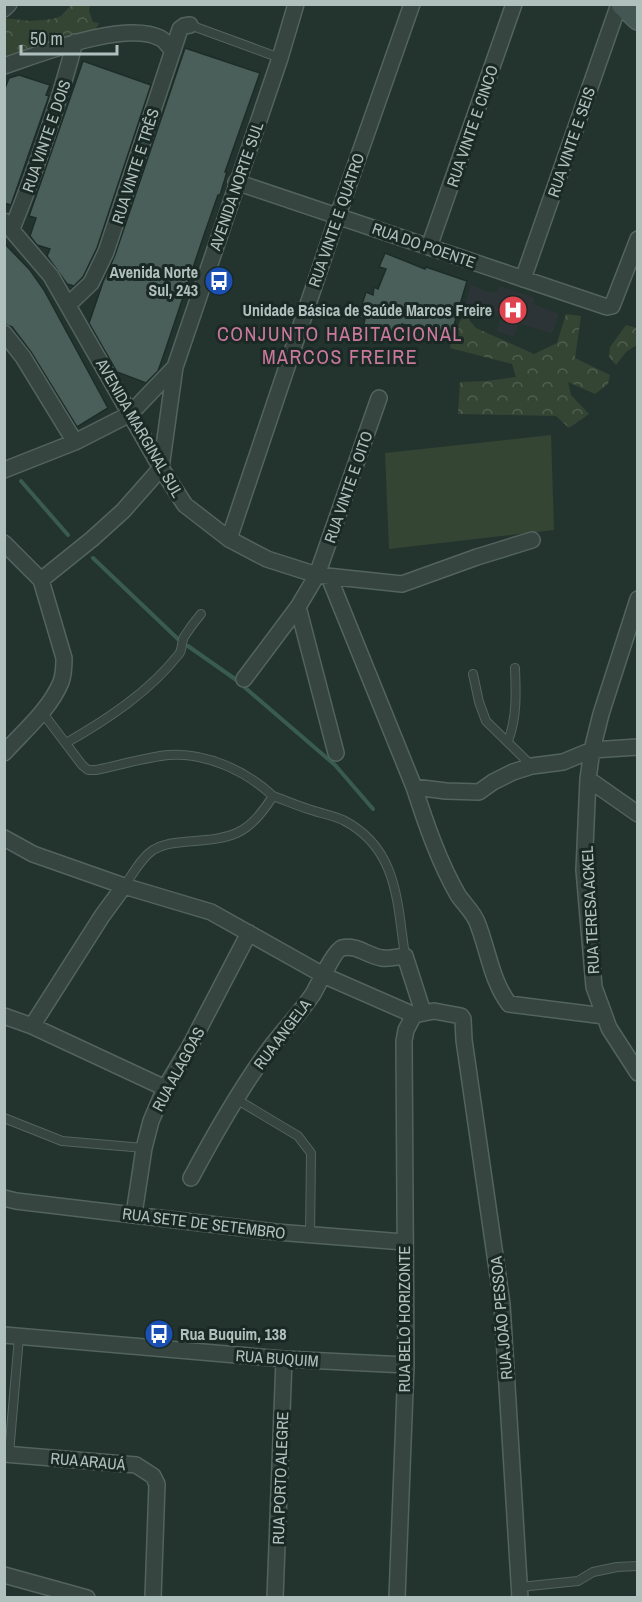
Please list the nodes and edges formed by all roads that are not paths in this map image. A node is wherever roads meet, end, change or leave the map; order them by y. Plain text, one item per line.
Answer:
1 (9, 4) edge
2 (296, 4) edge
3 (412, 4) edge
4 (514, 4) edge
5 (620, 4) edge
6 (5, 9) edge
7 (638, 19) edge
8 (190, 25) joint
9 (75, 42) junction
10 (173, 51) junction
11 (280, 58) junction
12 (4, 66) edge
13 (236, 182) junction
14 (338, 215) junction
15 (8, 225) edge
16 (638, 239) edge
17 (429, 247) junction
18 (523, 279) junction
19 (69, 304) junction
20 (4, 333) edge
21 (175, 367) junction
22 (379, 398) dead end
23 (130, 414) junction
24 (75, 442) junction
25 (161, 468) junction
26 (4, 470) edge
27 (229, 539) junction
28 (532, 540) dead end
29 (4, 543) edge
30 (323, 576) junction
31 (41, 580) junction
32 (637, 601) edge
33 (298, 607) junction
34 (201, 614) dead end
35 (515, 668) dead end
36 (473, 674) dead end
37 (244, 679) dead end
38 (42, 712) junction
39 (508, 741) junction
40 (66, 743) junction
41 (638, 747) edge
42 (592, 750) junction
43 (4, 753) edge
44 (336, 753) dead end
45 (532, 766) junction
46 (588, 779) junction
47 (414, 787) junction
48 (273, 796) junction
49 (638, 814) edge
50 (4, 838) edge
51 (124, 886) junction
52 (249, 933) junction
53 (405, 956) junction
54 (325, 976) junction
55 (418, 1013) junction
56 (4, 1016) edge
57 (604, 1016) junction
58 (32, 1026) junction
59 (638, 1073) edge
60 (165, 1088) junction
61 (236, 1099) junction
62 (4, 1118) edge
63 (144, 1148) junction
64 (191, 1178) dead end
65 (4, 1198) edge
66 (135, 1214) junction
67 (310, 1236) junction
68 (404, 1242) junction
69 (12, 1336) edge
70 (284, 1359) junction
71 (406, 1365) junction
72 (7, 1454) edge
73 (638, 1566) edge
74 (4, 1575) edge
75 (520, 1592) edge
76 (87, 1598) edge
77 (153, 1598) edge
78 (276, 1598) edge
79 (397, 1598) edge

1 - 6 street
2 - 11 street, AVENIDA NORTE SUL
3 - 14 street, RUA VINTE E QUATRO
4 - 17 street, RUA VINTE E CINCO
5 - 7 street
5 - 18 street, RUA VINTE E SEIS
8 - 10 street, RUA VINTE E TRÊS
8 - 11 lane
9 - 10 street
9 - 12 street
9 - 15 street, RUA VINTE E DOIS
10 - 19 street, RUA VINTE E TRÊS
11 - 13 street, AVENIDA NORTE SUL
13 - 14 street, RUA DO POENTE
13 - 21 street, AVENIDA NORTE SUL
14 - 17 street, RUA DO POENTE
14 - 27 street, RUA VINTE E QUATRO
15 - 19 street, AVENIDA MARGINAL SUL
16 - 18 street, RUA DO POENTE
17 - 18 street, RUA DO POENTE
19 - 23 street, AVENIDA MARGINAL SUL
20 - 24 street
21 - 23 street, AVENIDA NORTE SUL
21 - 25 street, AVENIDA NORTE SUL
22 - 30 street, RUA VINTE E OITO
23 - 24 street, AVENIDA NORTE SUL
23 - 25 street, AVENIDA MARGINAL SUL
24 - 26 street, AVENIDA NORTE SUL
25 - 27 street, AVENIDA MARGINAL SUL
25 - 31 street
27 - 30 street, AVENIDA MARGINAL SUL
28 - 30 street, AVENIDA MARGINAL SUL
29 - 31 street
30 - 33 street, RUA VINTE E OITO
30 - 47 street
31 - 38 street
32 - 42 street, RUA TERESA ACKEL
33 - 37 street, RUA VINTE E OITO
33 - 44 street
34 - 40 lane
35 - 39 lane
36 - 39 lane
38 - 40 lane
38 - 43 street
39 - 45 lane
40 - 48 lane
41 - 42 street
42 - 45 street
42 - 46 street, RUA TERESA ACKEL
45 - 47 street
46 - 49 street
46 - 57 street, RUA TERESA ACKEL
47 - 57 street
48 - 51 lane
48 - 53 lane
50 - 51 street
51 - 52 street
51 - 58 street
52 - 54 street
52 - 60 street, RUA ALAGOAS
53 - 54 street, RUA ANGELA
53 - 55 street
54 - 55 street
54 - 61 street, RUA ANGELA
55 - 68 street, RUA BELO HORIZONTE
55 - 75 street, RUA JOÃO PESSOA
56 - 58 street
57 - 59 street, RUA TERESA ACKEL
58 - 60 street
60 - 63 street, RUA ALAGOAS
61 - 64 street, RUA ANGELA
61 - 67 lane
62 - 63 lane
63 - 66 street, RUA ALAGOAS
65 - 66 street, RUA SETE DE SETEMBRO
66 - 67 street, RUA SETE DE SETEMBRO
67 - 68 street, RUA SETE DE SETEMBRO
68 - 71 street, RUA BELO HORIZONTE
69 - 70 street, RUA BUQUIM
69 - 72 lane
70 - 71 street, RUA BUQUIM
70 - 78 street, RUA PORTO ALEGRE
71 - 79 street, RUA BELO HORIZONTE
72 - 77 street, RUA ARAUÁ
73 - 75 lane
74 - 76 street

